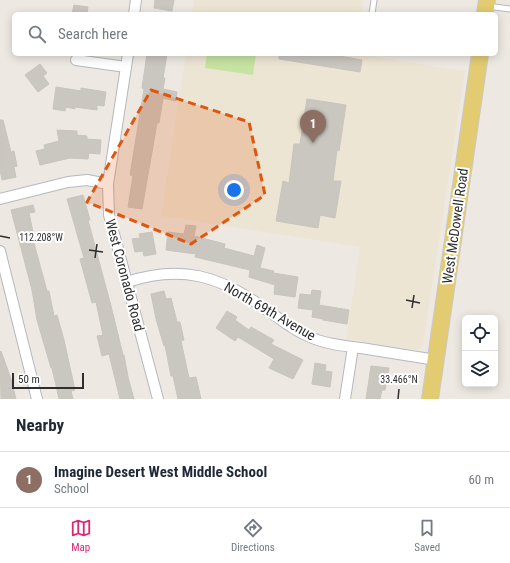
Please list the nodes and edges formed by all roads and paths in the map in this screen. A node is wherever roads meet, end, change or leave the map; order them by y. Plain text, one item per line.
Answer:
1 (136, 0) edge
2 (374, 0) edge
3 (486, 7) edge
4 (510, 9) edge
5 (134, 12) edge
6 (372, 12) edge
7 (128, 56) edge
8 (480, 56) edge
9 (76, 60) dead end
10 (126, 67) junction
11 (108, 184) junction
12 (0, 198) edge
13 (0, 251) edge
14 (127, 282) junction
15 (353, 347) junction
16 (436, 360) junction
17 (38, 399) edge
18 (158, 399) edge
19 (345, 399) edge
20 (430, 399) edge

1 - 5 street
2 - 6 lane
3 - 4 lane
7 - 10 street, West Coronado Road
8 - 16 main road, West McDowell Road
9 - 10 street
10 - 11 street, West Coronado Road
11 - 12 street
11 - 14 street, West Coronado Road
13 - 17 street
14 - 15 street, North 69th Avenue
14 - 18 street, West Coronado Road
15 - 16 street, North 69th Avenue
15 - 19 street
16 - 20 main road, West McDowell Road

